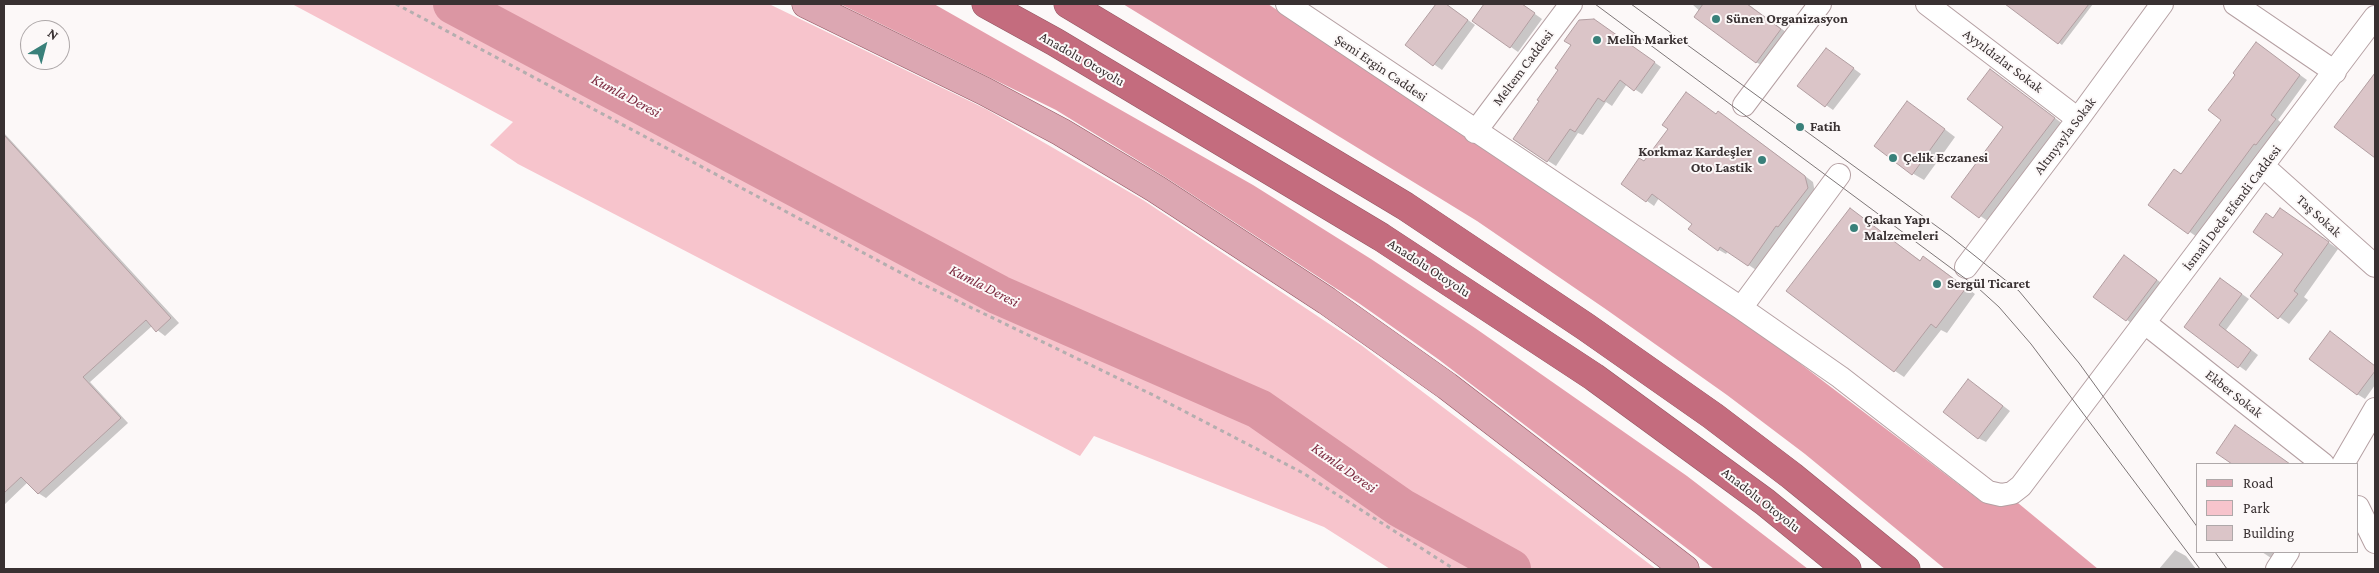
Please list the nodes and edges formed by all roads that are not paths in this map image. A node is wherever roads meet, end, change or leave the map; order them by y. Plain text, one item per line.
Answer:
1 (806, 4) edge
2 (986, 4) edge
3 (1068, 4) edge
4 (1287, 4) edge
5 (1571, 4) edge
6 (1820, 4) edge
7 (1927, 4) edge
8 (2162, 4) edge
9 (2235, 4) edge
10 (2375, 17) edge
11 (2335, 72) junction
12 (1744, 105) dead end
13 (2078, 119) junction
14 (1475, 132) junction
15 (2264, 166) junction
16 (1839, 175) dead end
17 (2375, 266) edge
18 (1966, 267) dead end
19 (1741, 308) junction
20 (2145, 323) junction
21 (2375, 408) edge
22 (2322, 463) edge
23 (2344, 463) edge
24 (2359, 509) edge
25 (2375, 542) edge
26 (2287, 553) edge
27 (1685, 569) edge
28 (1848, 569) edge
29 (1906, 569) edge
30 (2277, 569) edge

1 - 27 main road
2 - 28 highway, Anadolu Otoyolu
3 - 29 highway
4 - 14 street, Şemi Ergin Caddesi
5 - 14 street, Meltem Caddesi
6 - 12 street
7 - 13 street, Ayyıldızlar Sokak
8 - 13 street, Altınyayla Sokak
9 - 11 street
10 - 11 street, İsmail Dede Efendi Caddesi
11 - 15 street, İsmail Dede Efendi Caddesi
13 - 18 street, Altınyayla Sokak
14 - 19 street, Şemi Ergin Caddesi
15 - 17 street, Taş Sokak
15 - 20 street, İsmail Dede Efendi Caddesi
16 - 19 street
19 - 20 street, İsmail Dede Efendi Caddesi
20 - 22 street, Ekber Sokak
21 - 23 street
24 - 25 street
26 - 30 street

